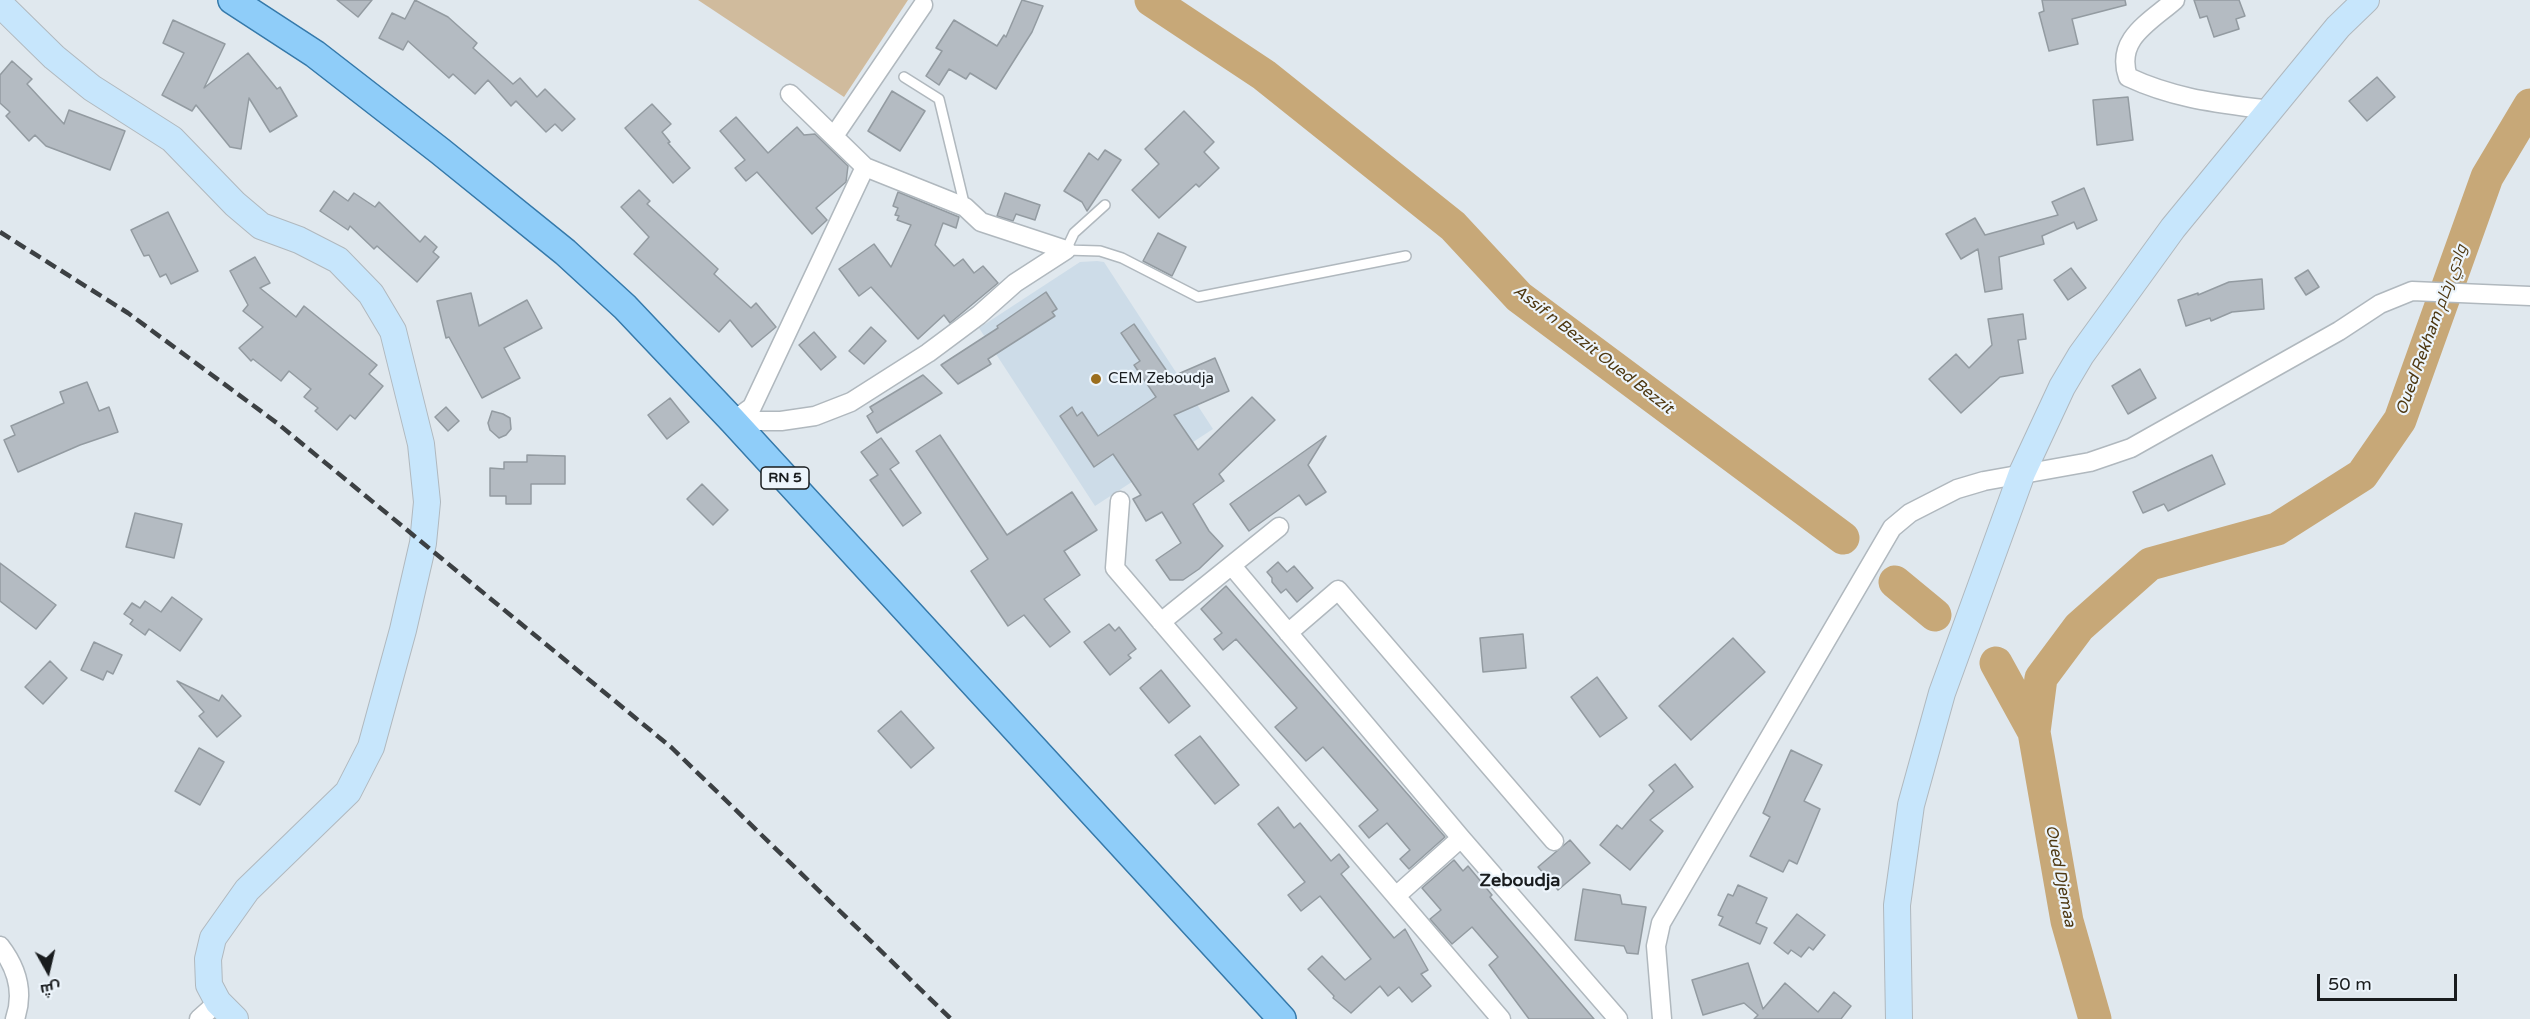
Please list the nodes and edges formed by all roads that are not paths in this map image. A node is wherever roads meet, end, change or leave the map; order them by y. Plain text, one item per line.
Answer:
1 (232, 0) edge
2 (2175, 0) edge
3 (2366, 0) edge
4 (0, 4) edge
5 (923, 5) dead end
6 (904, 78) dead end
7 (790, 94) dead end
8 (2270, 110) junction
9 (834, 136) junction
10 (865, 167) junction
11 (1105, 206) dead end
12 (965, 207) junction
13 (1066, 250) junction
14 (1406, 255) dead end
15 (2530, 296) edge
16 (733, 421) junction
17 (2022, 473) junction
18 (1120, 501) dead end
19 (1279, 527) dead end
20 (1232, 566) junction
21 (1161, 622) junction
22 (1288, 633) junction
23 (1461, 838) junction
24 (1554, 841) dead end
25 (1396, 896) junction
26 (0, 946) edge
27 (226, 1010) edge
28 (15, 1019) edge
29 (199, 1019) edge
30 (1282, 1019) edge
31 (1501, 1019) edge
32 (1618, 1019) edge
33 (1662, 1019) edge
34 (1899, 1019) edge

1 - 16 main road, RN 5
2 - 8 street
3 - 8 main road
4 - 27 main road
5 - 9 street
6 - 12 lane
7 - 9 street
8 - 17 main road
9 - 10 street
10 - 12 street
10 - 16 street
11 - 13 lane
12 - 13 street
13 - 14 lane
13 - 16 street
15 - 17 street
16 - 30 main road, RN 5
17 - 33 street
17 - 34 main road
18 - 21 street
19 - 20 street
20 - 21 street
20 - 22 street
21 - 25 street
22 - 23 street
22 - 24 street
23 - 25 street
23 - 32 street
25 - 31 street
26 - 28 street
27 - 29 street

